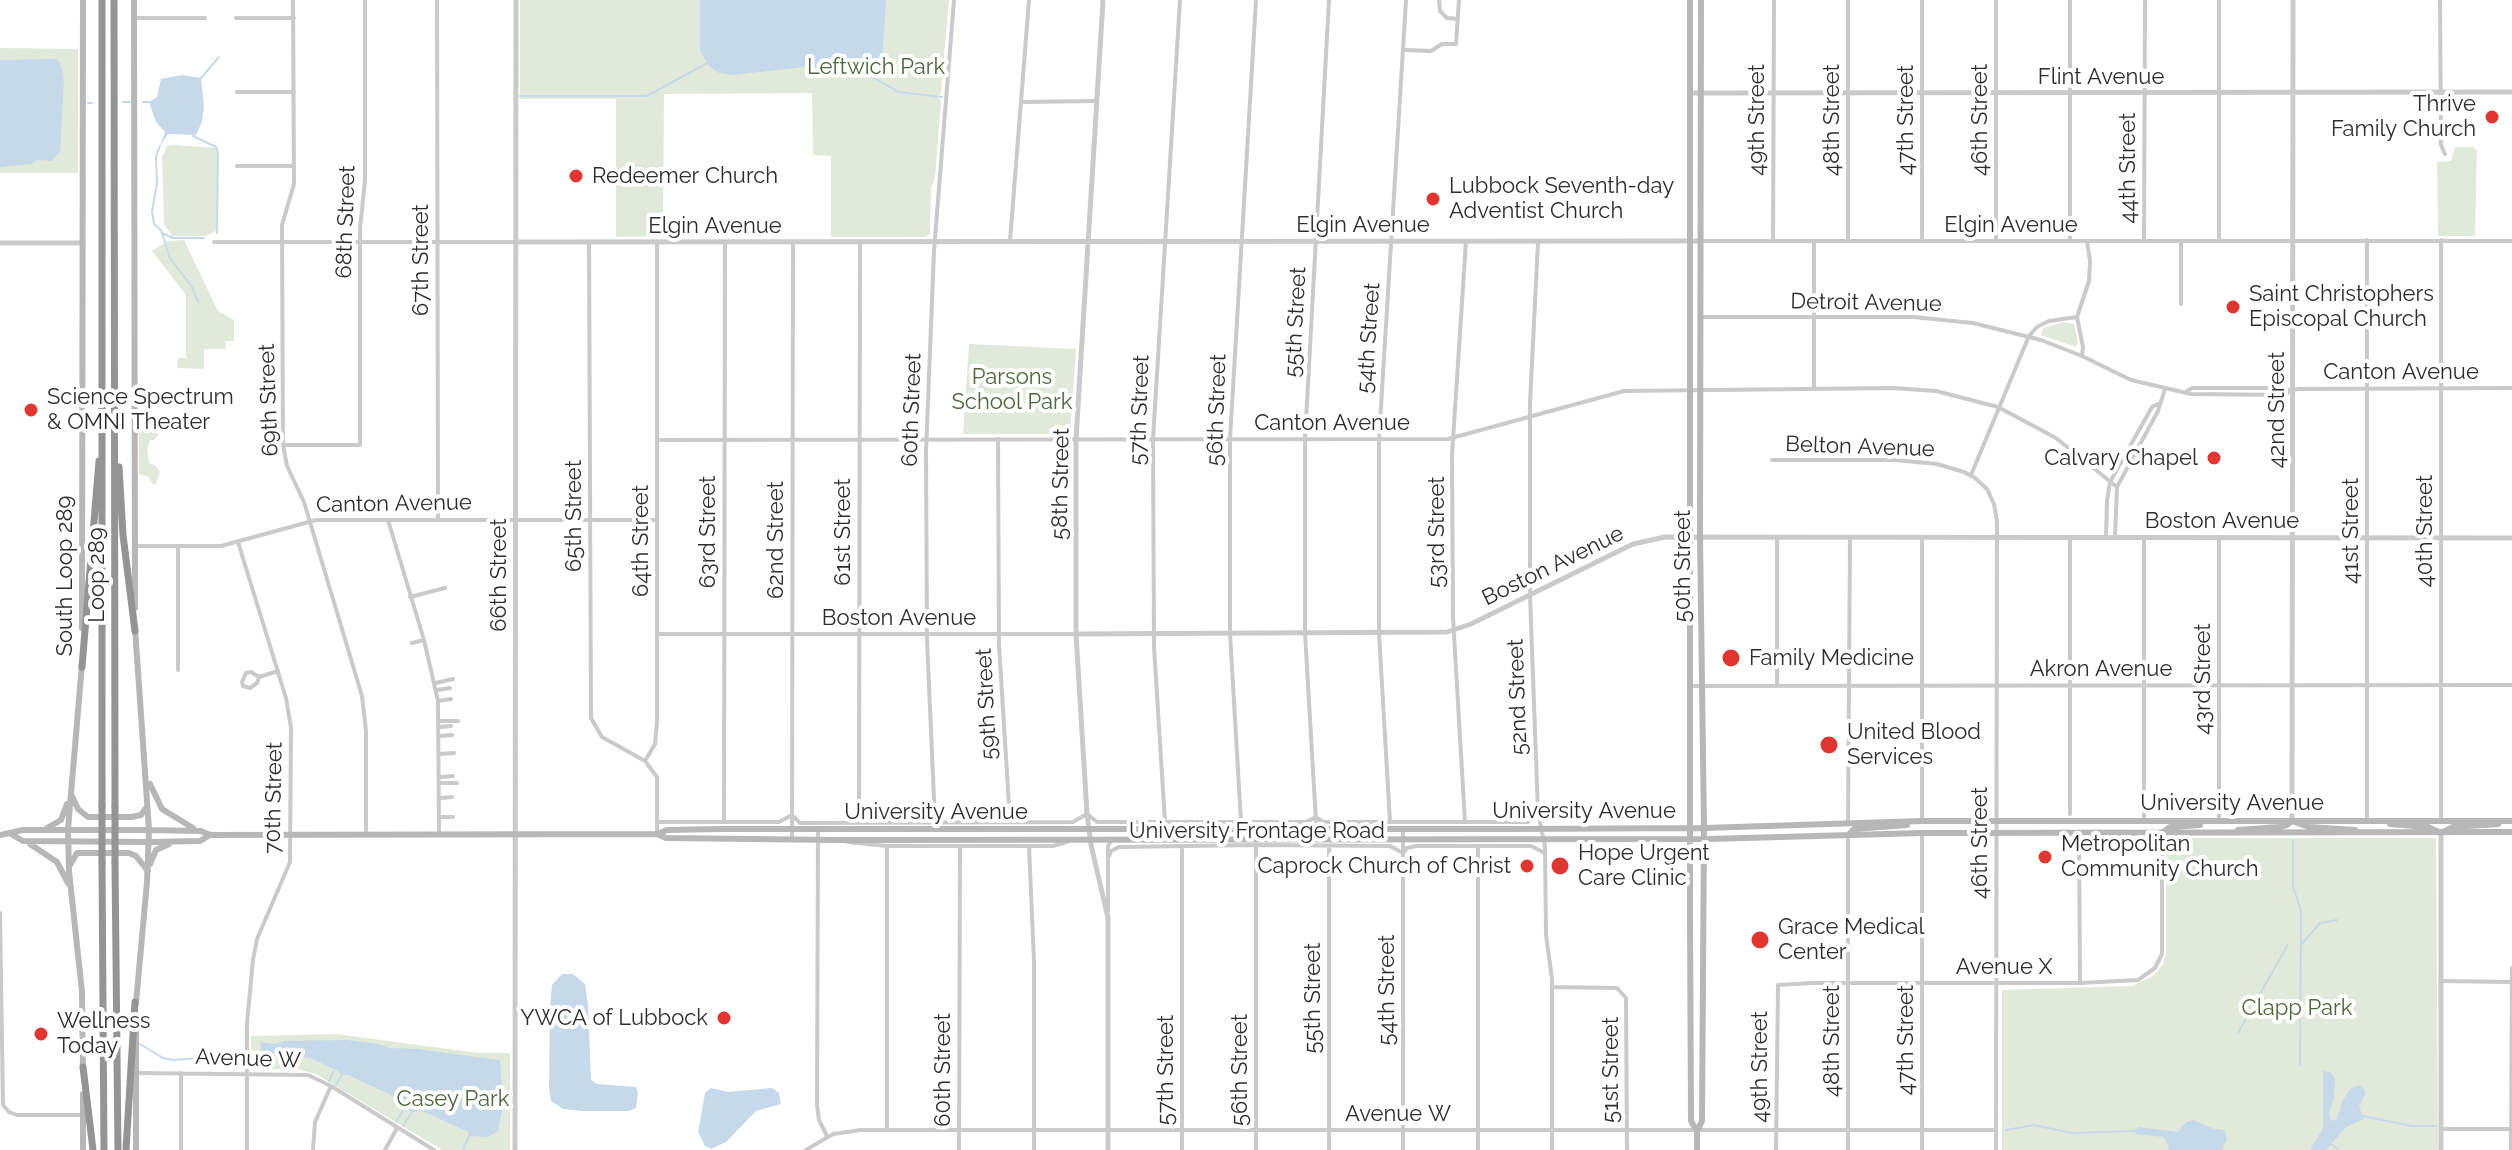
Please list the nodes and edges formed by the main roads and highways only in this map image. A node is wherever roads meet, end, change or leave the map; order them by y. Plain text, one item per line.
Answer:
1 (83, 0) edge
2 (100, 0) edge
3 (114, 0) edge
4 (134, 0) edge
5 (1690, 0) edge
6 (1701, 0) edge
7 (115, 431) junction
8 (102, 447) junction
9 (135, 631) junction
10 (82, 667) junction
11 (146, 772) junction
12 (71, 793) junction
13 (148, 804) junction
14 (1922, 821) junction
15 (2219, 821) junction
16 (2292, 821) junction
17 (2368, 821) junction
18 (2511, 821) edge
19 (1791, 826) junction
20 (1690, 828) junction
21 (1704, 828) junction
22 (68, 829) junction
23 (41, 830) junction
24 (149, 830) junction
25 (201, 831) junction
26 (2512, 832) edge
27 (2162, 833) junction
28 (2219, 833) junction
29 (2367, 833) junction
30 (2441, 833) junction
31 (11, 834) junction
32 (657, 834) junction
33 (0, 835) edge
34 (210, 835) junction
35 (1848, 835) junction
36 (1791, 837) junction
37 (1690, 839) junction
38 (1704, 839) junction
39 (23, 841) junction
40 (68, 842) junction
41 (149, 842) junction
42 (176, 842) junction
43 (69, 871) junction
44 (148, 871) junction
45 (72, 895) junction
46 (135, 1002) junction
47 (83, 1067) junction
48 (1697, 1131) junction
49 (83, 1150) edge
50 (93, 1150) edge
51 (104, 1150) edge
52 (118, 1150) edge
53 (126, 1150) edge
54 (136, 1150) edge
55 (1697, 1150) edge

1 - 10 main road, South Loop 289
2 - 8 highway, Loop 289
3 - 7 highway, Loop 289
4 - 9 main road
5 - 20 main road, 50th Street
6 - 21 main road, 50th Street
7 - 9 highway
7 - 52 highway, Loop 289, bridge
8 - 10 highway
8 - 51 highway, Loop 289, bridge
9 - 11 main road
10 - 12 main road, South Loop 289
11 - 13 main road
11 - 25 main road
12 - 13 main road
12 - 22 main road, South Loop 289
12 - 23 main road
13 - 24 main road
14 - 15 main road, University Avenue
14 - 19 main road, University Avenue
14 - 35 main road
15 - 16 main road, University Avenue
15 - 27 main road
16 - 17 main road, University Avenue
16 - 28 main road
16 - 29 main road
17 - 18 main road, University Avenue
17 - 30 main road
18 - 30 main road
19 - 21 main road, University Avenue
19 - 36 main road
20 - 21 main road, University Avenue
20 - 32 main road, University Avenue
20 - 37 main road, 50th Street
21 - 38 main road, 50th Street
22 - 23 main road, University Avenue
22 - 24 main road, University Avenue
22 - 40 main road, South Loop 289
23 - 31 main road, University Avenue
24 - 25 main road, University Avenue
24 - 41 main road
25 - 34 main road, University Avenue
26 - 30 main road, University Avenue
27 - 28 main road, University Avenue
27 - 35 main road, University Avenue
28 - 29 main road, University Avenue
29 - 30 main road, University Avenue
31 - 33 main road, University Avenue
31 - 39 main road, University Avenue
32 - 34 main road, University Avenue
32 - 37 main road, University Avenue
34 - 42 main road, University Avenue
35 - 36 main road, University Avenue
36 - 38 main road, University Avenue
37 - 38 main road, University Avenue
37 - 48 main road, 50th Street
38 - 48 main road, 50th Street
39 - 40 main road, University Avenue
39 - 45 main road
40 - 41 main road, University Avenue
40 - 43 main road, South Loop 289
41 - 42 main road, University Avenue
41 - 44 main road
42 - 44 main road
43 - 44 main road
43 - 45 main road, South Loop 289
44 - 46 main road
45 - 47 main road, South Loop 289
46 - 53 highway
46 - 54 main road
47 - 49 main road, South Loop 289
47 - 50 highway
48 - 55 main road, 50th Street

